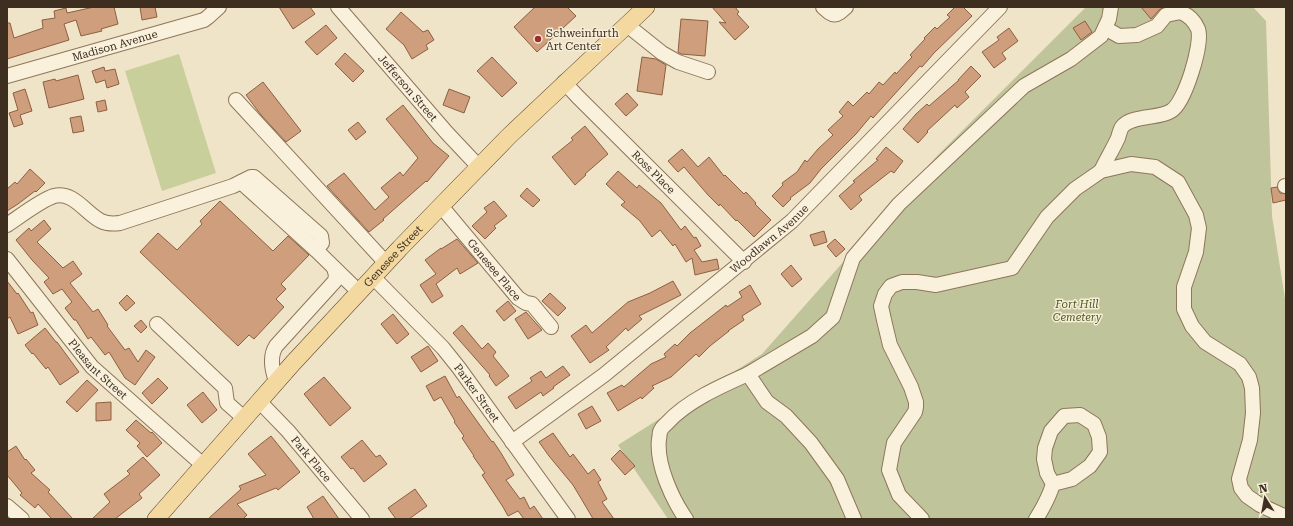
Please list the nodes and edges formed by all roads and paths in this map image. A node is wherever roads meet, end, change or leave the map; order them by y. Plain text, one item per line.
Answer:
1 (219, 7) edge
2 (338, 7) edge
3 (646, 7) edge
4 (824, 7) edge
5 (846, 7) edge
6 (1000, 7) edge
7 (1111, 7) edge
8 (627, 25) junction
9 (1105, 28) junction
10 (708, 72) dead end
11 (7, 76) edge
12 (564, 82) junction
13 (236, 100) dead end
14 (479, 167) junction
15 (1100, 171) junction
16 (441, 206) junction
17 (7, 225) edge
18 (7, 259) edge
19 (744, 262) junction
20 (386, 263) junction
21 (334, 268) junction
22 (373, 277) junction
23 (359, 292) junction
24 (158, 324) dead end
25 (551, 327) dead end
26 (748, 374) junction
27 (276, 381) junction
28 (259, 401) junction
29 (244, 418) junction
30 (512, 442) junction
31 (203, 465) junction
32 (1053, 484) junction
33 (7, 506) edge
34 (160, 517) edge
35 (22, 519) edge
36 (362, 519) edge
37 (568, 519) edge
38 (686, 519) edge
39 (854, 519) edge
40 (922, 519) edge
41 (1036, 519) edge
42 (1286, 519) edge

1 - 11 street, Madison Avenue
2 - 14 street, Jefferson Street
3 - 8 main road, Genesee Street
4 - 5 street
6 - 19 street, Woodlawn Avenue
7 - 9 street
8 - 10 street
8 - 12 main road, Genesee Street
9 - 15 street
9 - 26 street
12 - 14 main road, Genesee Street
12 - 19 street, Ross Place
13 - 20 street
14 - 16 main road, Genesee Street
15 - 40 street
15 - 42 street
16 - 20 main road, Genesee Street
16 - 25 street, Genesee Place
17 - 21 street
18 - 31 street, Pleasant Street
19 - 30 street, Woodlawn Avenue
20 - 22 main road, Genesee Street
21 - 23 street
21 - 27 street
22 - 23 main road, Genesee Street
22 - 30 street, Parker Street
23 - 27 main road, Genesee Street
24 - 29 street
26 - 38 street
26 - 39 street
27 - 28 main road, Genesee Street
28 - 29 main road, Genesee Street
28 - 36 street, Park Place
29 - 31 main road, Genesee Street
30 - 37 street, Parker Street
31 - 34 main road, Genesee Street
32 - 32 street
32 - 41 street
33 - 35 street

